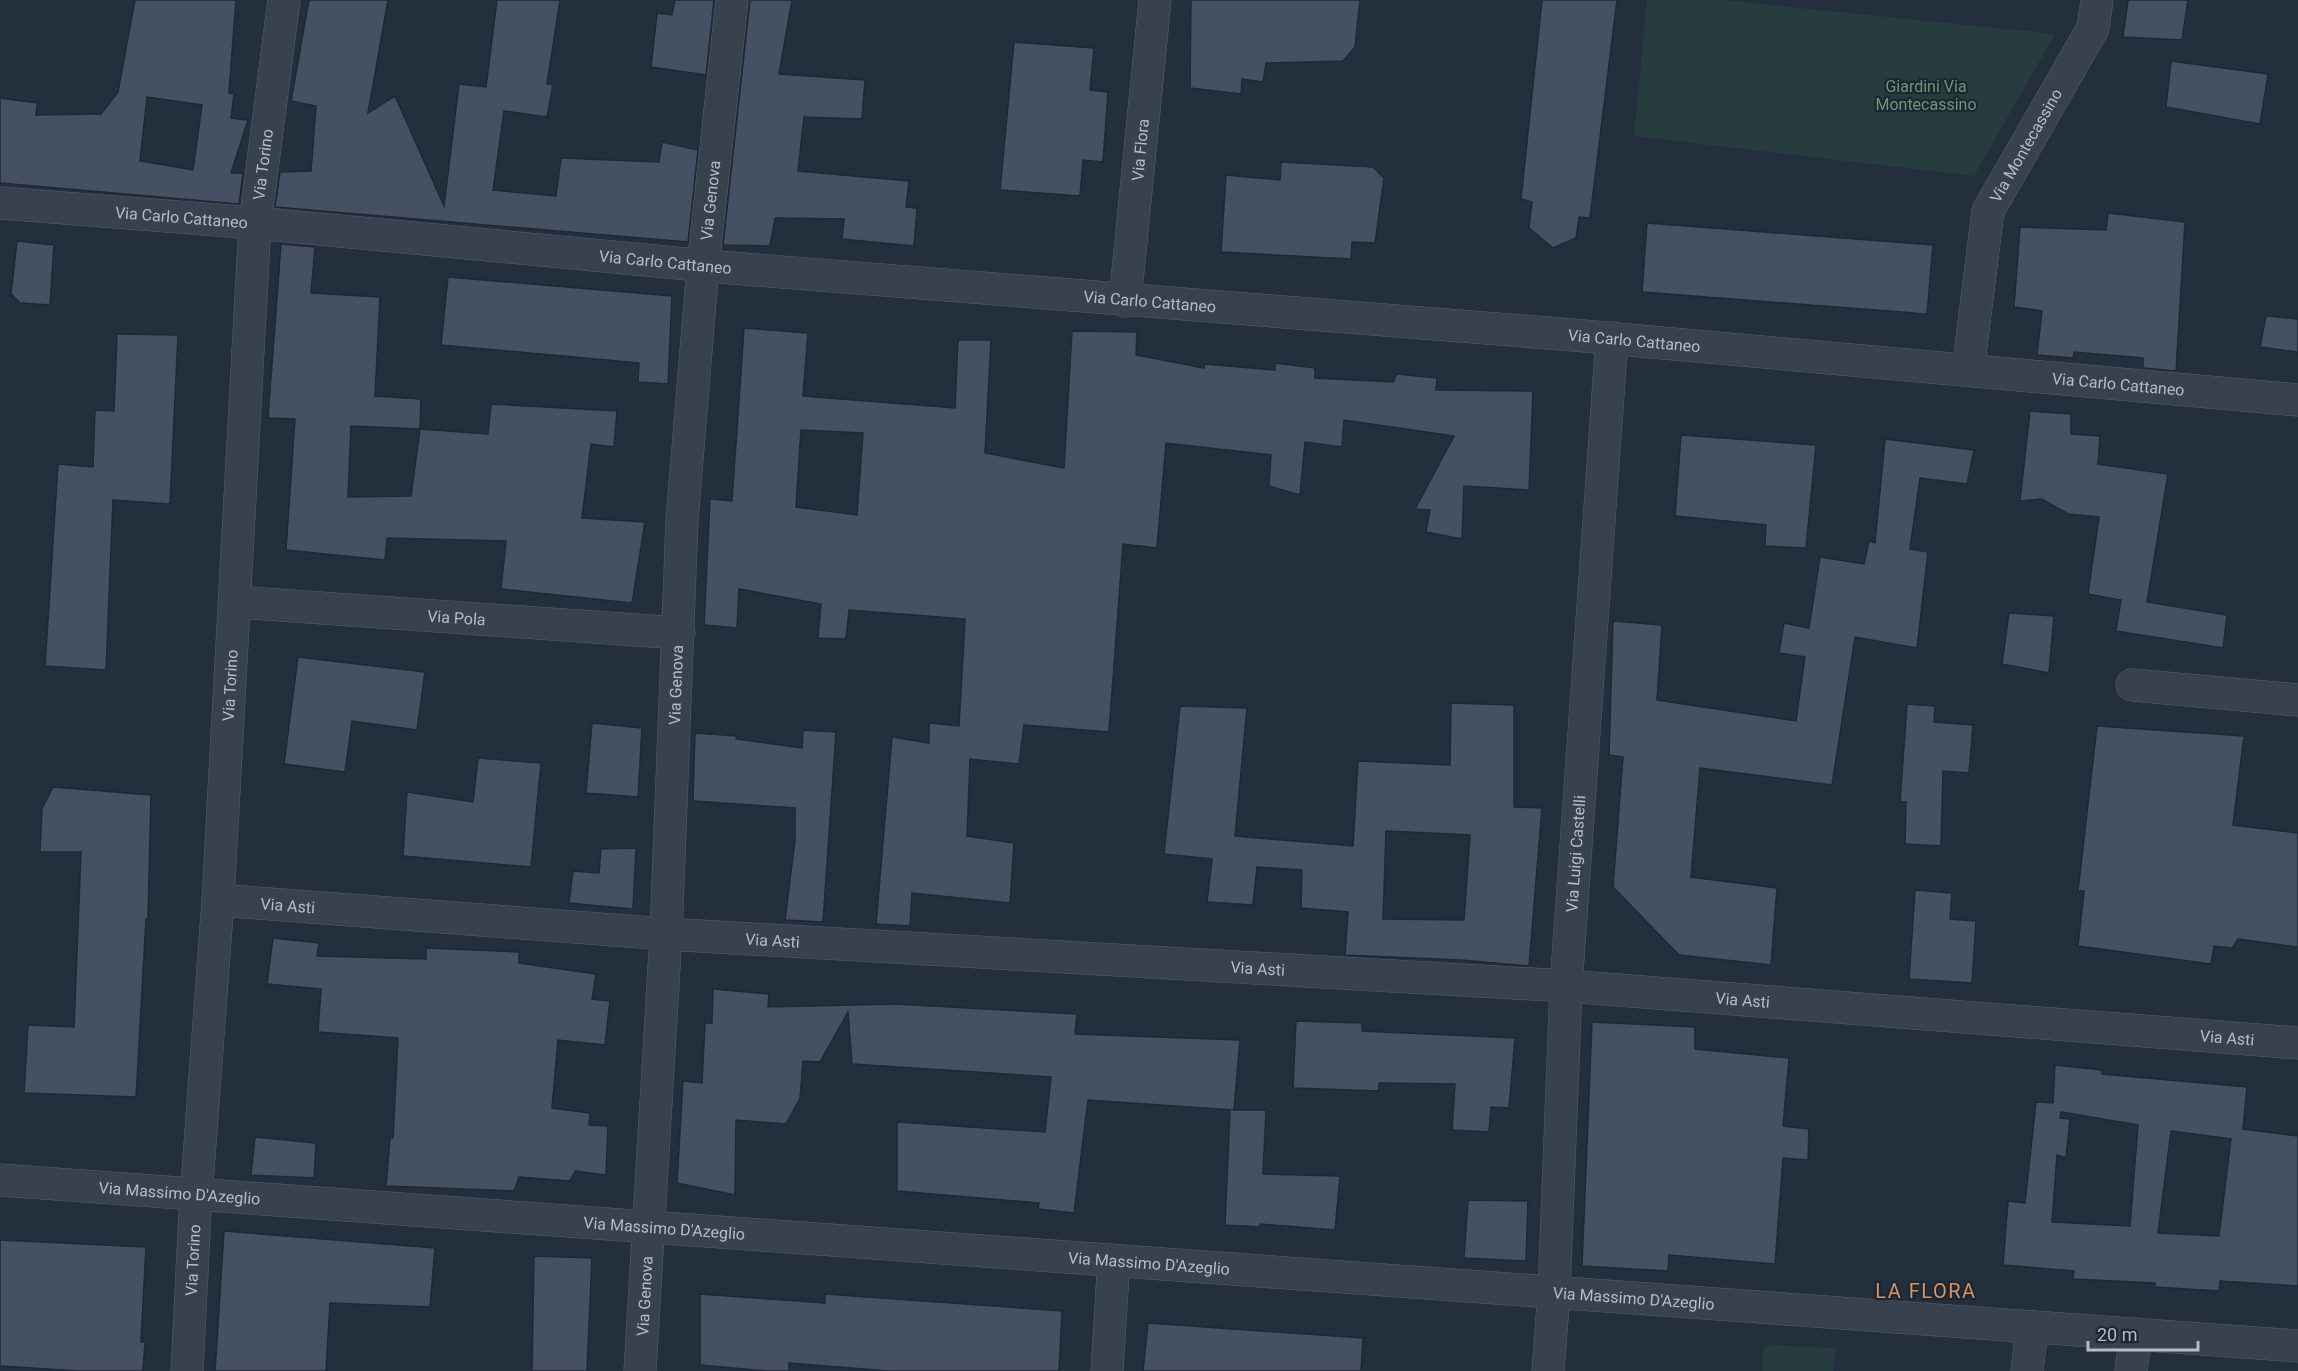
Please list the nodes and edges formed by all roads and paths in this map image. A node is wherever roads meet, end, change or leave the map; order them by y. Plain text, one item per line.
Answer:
1 (284, 0) edge
2 (732, 0) edge
3 (1155, 0) edge
4 (2097, 0) edge
5 (0, 202) edge
6 (255, 223) junction
7 (702, 266) junction
8 (1125, 301) junction
9 (1612, 338) junction
10 (1968, 370) junction
11 (2298, 400) edge
12 (235, 602) junction
13 (679, 633) junction
14 (2132, 685) dead end
15 (2298, 700) edge
16 (218, 900) junction
17 (666, 934) junction
18 (1566, 986) junction
19 (2298, 1043) edge
20 (0, 1180) edge
21 (196, 1194) junction
22 (650, 1228) junction
23 (1112, 1260) junction
24 (1554, 1292) junction
25 (2032, 1327) junction
26 (2136, 1334) junction
27 (2298, 1346) edge
28 (187, 1371) edge
29 (640, 1371) edge
30 (1107, 1371) edge
31 (1548, 1371) edge
32 (2027, 1371) edge
33 (2131, 1371) edge

1 - 6 street, Via Torino
2 - 7 street, Via Genova
3 - 8 street, Via Flora
4 - 10 street, Via Montecassino
5 - 6 street, Via Carlo Cattaneo
6 - 7 street, Via Carlo Cattaneo
6 - 12 street, Via Torino
7 - 8 street, Via Carlo Cattaneo
7 - 13 street, Via Genova
8 - 9 street, Via Carlo Cattaneo
9 - 10 street, Via Carlo Cattaneo
9 - 18 street, Via Luigi Castelli
10 - 11 street, Via Carlo Cattaneo
12 - 13 street, Via Pola
12 - 16 street, Via Torino
13 - 17 street, Via Genova
14 - 15 street
16 - 17 street, Via Asti
16 - 21 street, Via Torino
17 - 18 street, Via Asti
17 - 22 street, Via Genova
18 - 19 street, Via Asti
18 - 24 street, Via Luigi Castelli
20 - 21 street, Via Massimo D'Azeglio
21 - 22 street, Via Massimo D'Azeglio
21 - 28 street, Via Torino
22 - 23 street, Via Massimo D'Azeglio
22 - 29 street, Via Genova
23 - 24 street, Via Massimo D'Azeglio
23 - 30 street
24 - 25 street, Via Massimo D'Azeglio
24 - 31 street, Via Luigi Castelli
25 - 26 street, Via Massimo D'Azeglio
25 - 32 street
26 - 27 street, Via Massimo D'Azeglio
26 - 33 street

